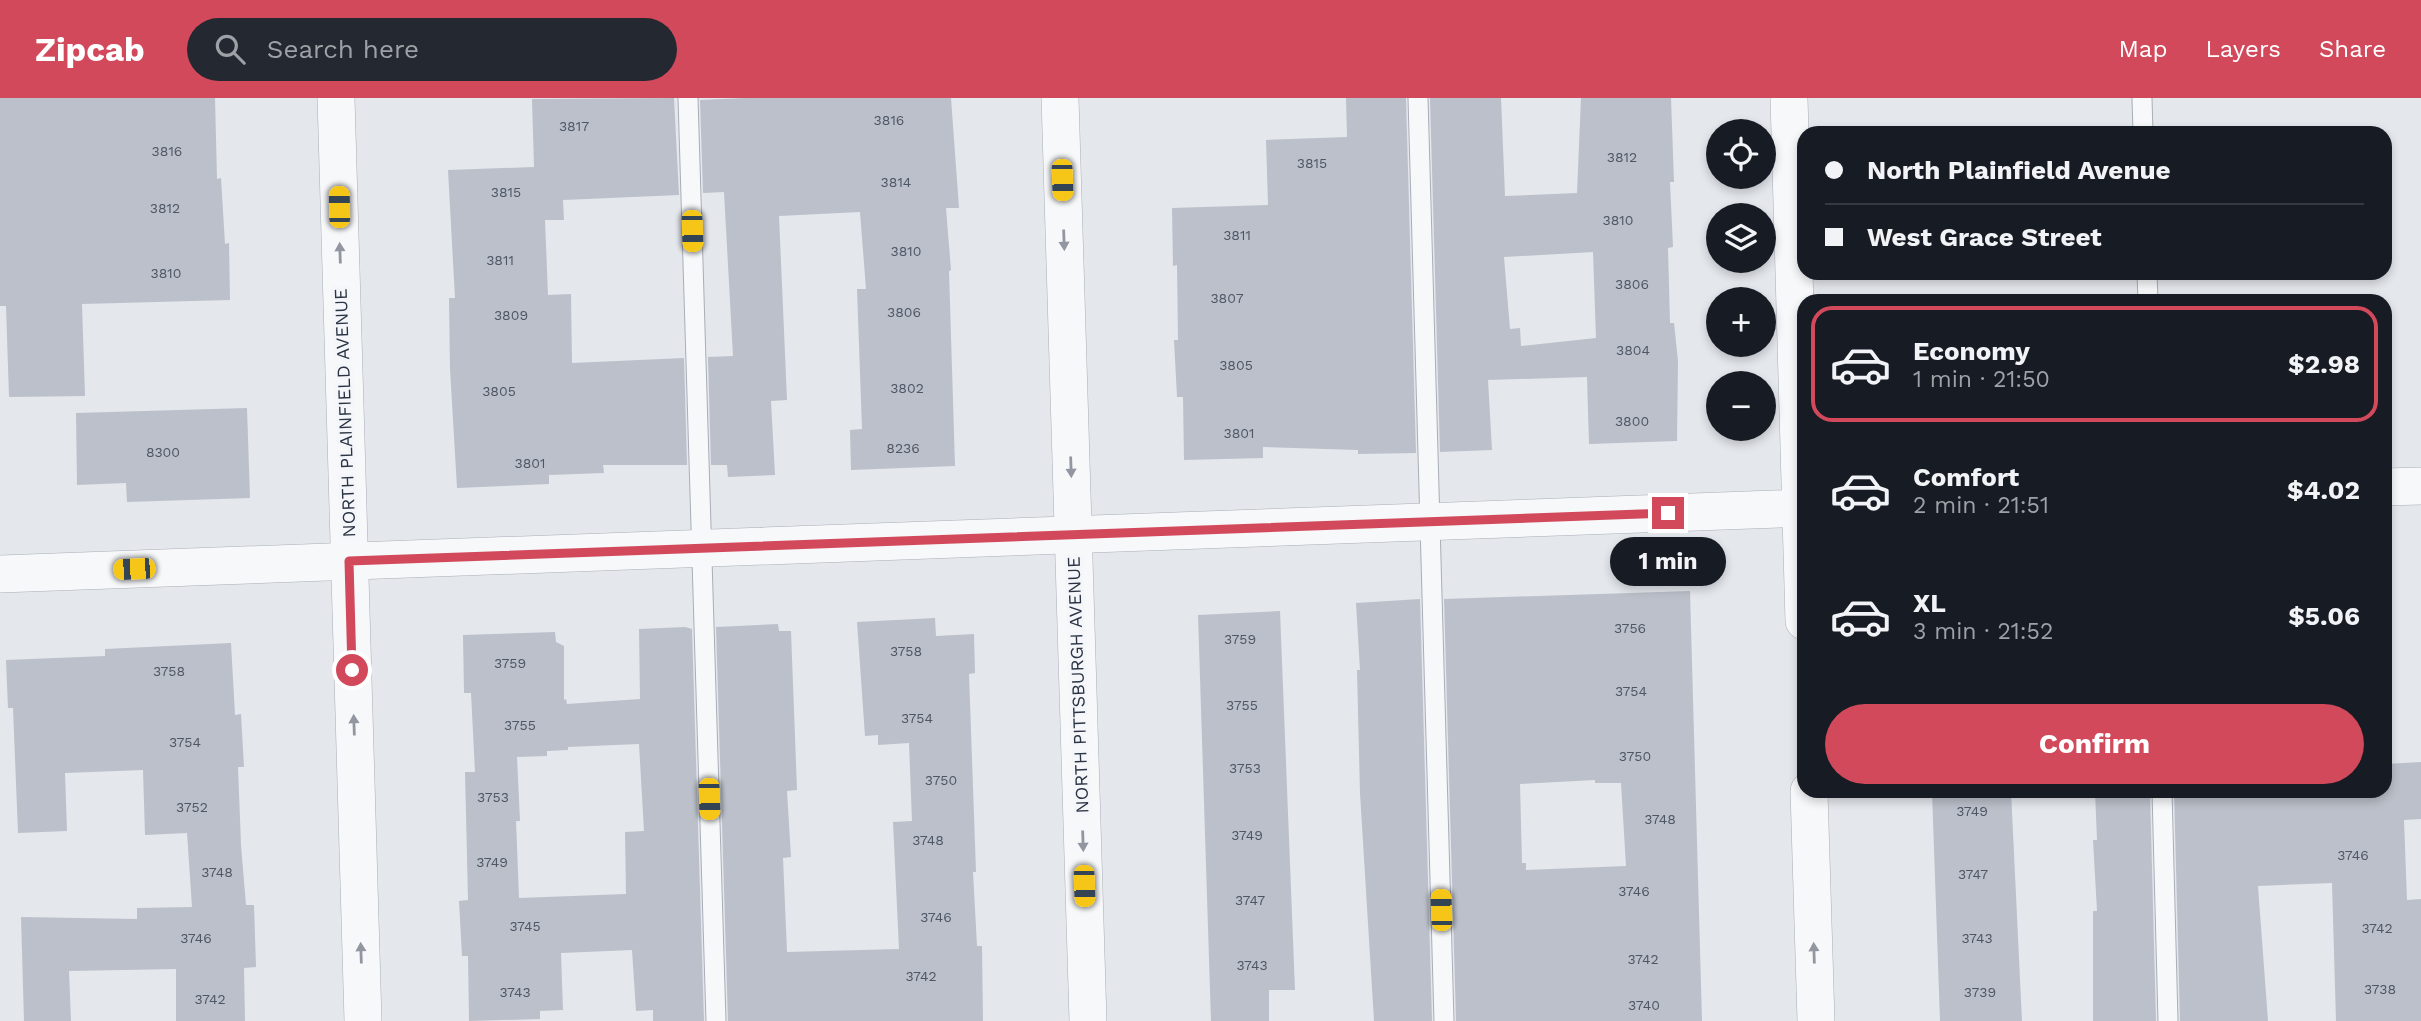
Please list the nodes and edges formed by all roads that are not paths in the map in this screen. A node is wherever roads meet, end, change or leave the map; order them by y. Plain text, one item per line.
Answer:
1 (336, 98) edge
2 (688, 98) edge
3 (1060, 98) edge
4 (1418, 98) edge
5 (1789, 98) edge
6 (2142, 98) edge
7 (2143, 126) edge
8 (1797, 332) edge
9 (2421, 486) edge
10 (2392, 487) edge
11 (1797, 508) edge
12 (1430, 522) junction
13 (1073, 534) junction
14 (700, 549) junction
15 (349, 561) junction
16 (0, 574) edge
17 (1809, 798) edge
18 (2162, 798) edge
19 (363, 1021) edge
20 (716, 1021) edge
21 (1088, 1021) edge
22 (1444, 1021) edge
23 (1816, 1021) edge
24 (2168, 1021) edge

15 -> 1 street, NORTH PLAINFIELD AVENUE
2 - 14 lane
3 -> 13 street, NORTH PITTSBURGH AVENUE
4 - 12 lane
5 - 8 street
6 - 7 lane
9 - 10 street
11 - 12 street
12 - 13 street
12 - 22 lane
13 - 14 street
13 -> 21 street, NORTH PITTSBURGH AVENUE
14 - 15 street
14 - 20 lane
15 - 16 street
19 -> 15 street, NORTH PLAINFIELD AVENUE
23 -> 17 street
18 - 24 lane

